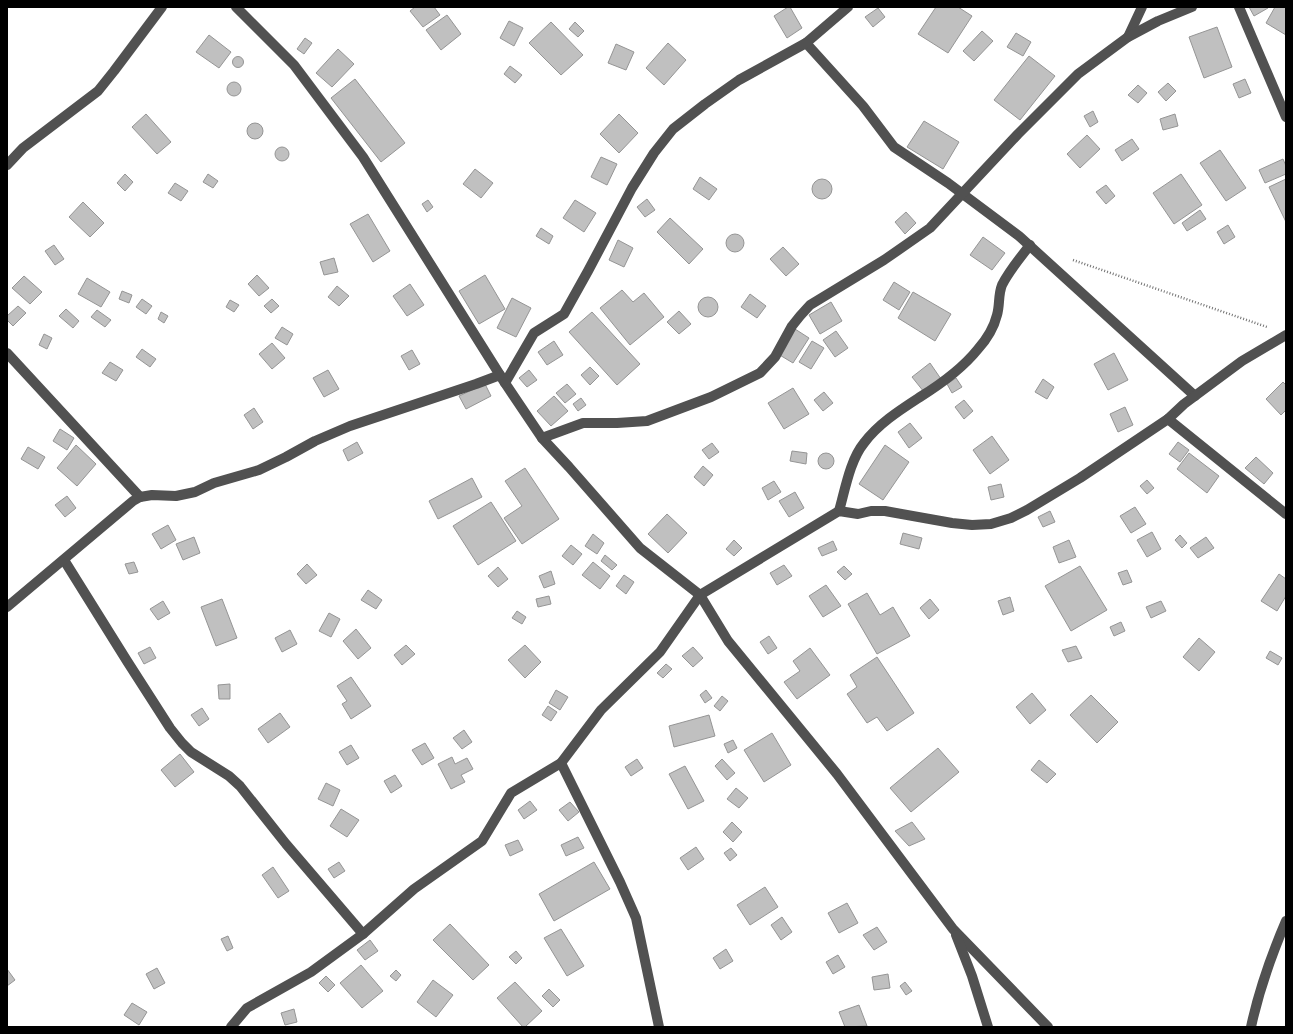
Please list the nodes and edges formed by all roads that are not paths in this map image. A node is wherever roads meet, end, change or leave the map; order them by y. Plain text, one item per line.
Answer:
1 (162, 7) edge
2 (236, 7) edge
3 (848, 7) edge
4 (1142, 7) edge
5 (1192, 7) edge
6 (1239, 7) edge
7 (1128, 37) junction
8 (806, 43) junction
9 (1286, 117) edge
10 (7, 165) edge
11 (962, 194) junction
12 (1030, 245) junction
13 (1286, 336) edge
14 (7, 353) edge
15 (502, 379) junction
16 (1195, 396) junction
17 (1168, 419) junction
18 (542, 438) junction
19 (140, 496) junction
20 (839, 511) junction
21 (1286, 514) edge
22 (64, 560) junction
23 (700, 595) junction
24 (7, 607) edge
25 (562, 763) junction
26 (1286, 921) edge
27 (953, 929) junction
28 (363, 934) junction
29 (231, 1027) edge
30 (659, 1027) edge
31 (988, 1027) edge
32 (1048, 1027) edge
33 (1251, 1027) edge

1 - 10 street
2 - 15 street
3 - 8 street
4 - 7 street
5 - 7 street
6 - 9 street
7 - 11 street
8 - 11 street
8 - 15 street
11 - 12 street
11 - 18 street
12 - 16 street
12 - 20 street
13 - 16 street
14 - 19 street
15 - 18 street
15 - 19 street
16 - 17 street
17 - 20 street
17 - 21 street
18 - 23 street
19 - 22 street
20 - 23 street
22 - 24 street
22 - 28 street
23 - 25 street
23 - 27 street
25 - 28 street
25 - 30 street
26 - 33 street
27 - 31 street
27 - 32 street
28 - 29 street

